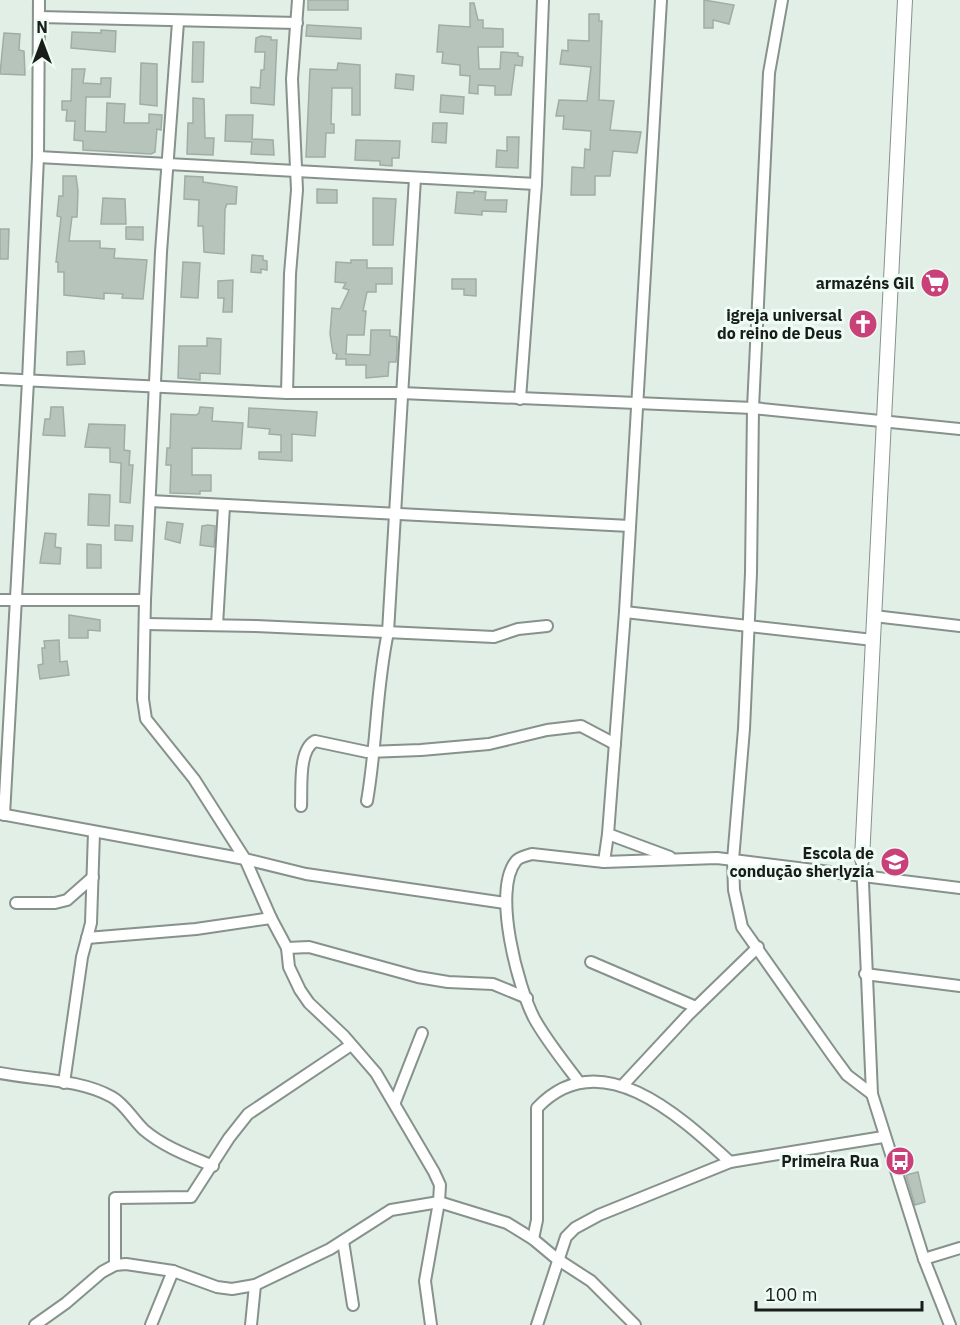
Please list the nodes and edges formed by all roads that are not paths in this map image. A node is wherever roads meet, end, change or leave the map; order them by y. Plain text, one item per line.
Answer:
1 (39, 0) edge
2 (298, 0) edge
3 (543, 0) edge
4 (661, 0) edge
5 (782, 0) edge
6 (905, 0) edge
7 (39, 16) junction
8 (178, 22) junction
9 (297, 23) junction
10 (38, 157) junction
11 (167, 165) junction
12 (296, 172) junction
13 (415, 178) junction
14 (536, 184) junction
15 (0, 379) edge
16 (28, 381) junction
17 (157, 385) junction
18 (287, 393) junction
19 (402, 393) junction
20 (520, 399) junction
21 (636, 403) junction
22 (753, 408) junction
23 (885, 420) junction
24 (960, 429) edge
25 (150, 501) junction
26 (224, 506) junction
27 (396, 513) junction
28 (630, 526) junction
29 (0, 600) edge
30 (18, 600) junction
31 (145, 600) junction
32 (625, 612) junction
33 (874, 616) junction
34 (145, 624) junction
35 (217, 625) junction
36 (547, 626) dead end
37 (749, 626) junction
38 (960, 626) edge
39 (388, 632) junction
40 (873, 640) junction
41 (615, 744) junction
42 (376, 752) junction
43 (367, 801) dead end
44 (301, 806) dead end
45 (2, 815) edge
46 (94, 832) junction
47 (608, 834) junction
48 (245, 859) junction
49 (675, 859) junction
50 (862, 859) joint
51 (733, 860) junction
52 (604, 862) junction
53 (862, 875) junction
54 (93, 877) junction
55 (960, 888) edge
56 (16, 903) dead end
57 (505, 903) junction
58 (271, 918) junction
59 (87, 938) junction
60 (287, 948) junction
61 (758, 948) junction
62 (591, 962) dead end
63 (865, 975) junction
64 (960, 986) edge
65 (527, 998) junction
66 (696, 1007) junction
67 (422, 1033) dead end
68 (351, 1045) junction
69 (0, 1073) edge
70 (579, 1082) junction
71 (64, 1083) junction
72 (624, 1085) junction
73 (872, 1094) junction
74 (395, 1102) junction
75 (884, 1137) junction
76 (730, 1162) junction
77 (213, 1166) junction
78 (439, 1202) junction
79 (533, 1239) junction
80 (343, 1241) junction
81 (960, 1248) edge
82 (557, 1259) junction
83 (924, 1259) junction
84 (115, 1265) junction
85 (173, 1271) junction
86 (255, 1285) junction
87 (353, 1305) dead end
88 (35, 1325) edge
89 (151, 1325) edge
90 (251, 1325) edge
91 (431, 1325) edge
92 (537, 1325) edge
93 (635, 1325) edge
94 (950, 1325) edge

1 - 7 street
2 - 9 street
3 - 14 street
4 - 21 street
5 - 22 street
6 - 23 street
7 - 8 street
7 - 10 street
8 - 9 street
8 - 11 street
9 - 12 street
10 - 11 street
10 - 16 street
11 - 12 street
11 - 17 street
12 - 13 street
12 - 18 street
13 - 14 street
13 - 19 street
14 - 20 street
15 - 16 street
16 - 17 street
16 - 30 street
17 - 18 street
17 - 25 street
18 - 19 street
19 - 20 street
19 - 27 street
20 - 21 street
21 - 22 street
21 - 28 street
22 - 23 street
22 - 37 street
23 - 24 street
23 - 33 street
25 - 26 street
25 - 31 street
26 - 27 street
26 - 35 street
27 - 28 street
27 - 39 street
28 - 32 street
29 - 30 street
30 - 31 street
30 - 45 street
31 - 34 street
32 - 37 street
32 - 41 street
33 - 38 street
33 - 40 street
34 - 35 street
34 - 48 street
35 - 39 street
36 - 39 street
37 - 40 street
37 - 51 street
39 - 42 street
40 - 50 street
41 - 42 street
41 - 47 street
42 - 43 street
42 - 44 street
45 - 46 street
46 - 48 street
46 - 54 street
47 - 49 street
47 - 52 street
48 - 57 street
48 - 58 street
49 - 51 street
49 - 52 street
50 - 53 street
51 - 53 street
51 - 61 street
52 - 57 street
53 - 55 street
53 - 63 street
54 - 56 street
54 - 59 street
57 - 65 street
58 - 59 street
58 - 60 street
59 - 71 street
60 - 65 street
60 - 68 street
61 - 66 street
61 - 73 street
62 - 66 street
63 - 64 street
63 - 73 street
65 - 70 street
66 - 72 street
67 - 74 street
68 - 74 street
68 - 77 street
69 - 71 street
70 - 72 street
70 - 79 street
71 - 77 street
72 - 76 street
73 - 75 street
74 - 78 street
75 - 76 street
75 - 83 street
76 - 82 street
77 - 84 street
78 - 79 street
78 - 80 street
78 - 91 street
79 - 82 street
80 - 86 street
80 - 87 street
81 - 83 street
82 - 92 street
82 - 93 street
83 - 94 street
84 - 85 street
84 - 88 street
85 - 86 street
85 - 89 street
86 - 90 street

